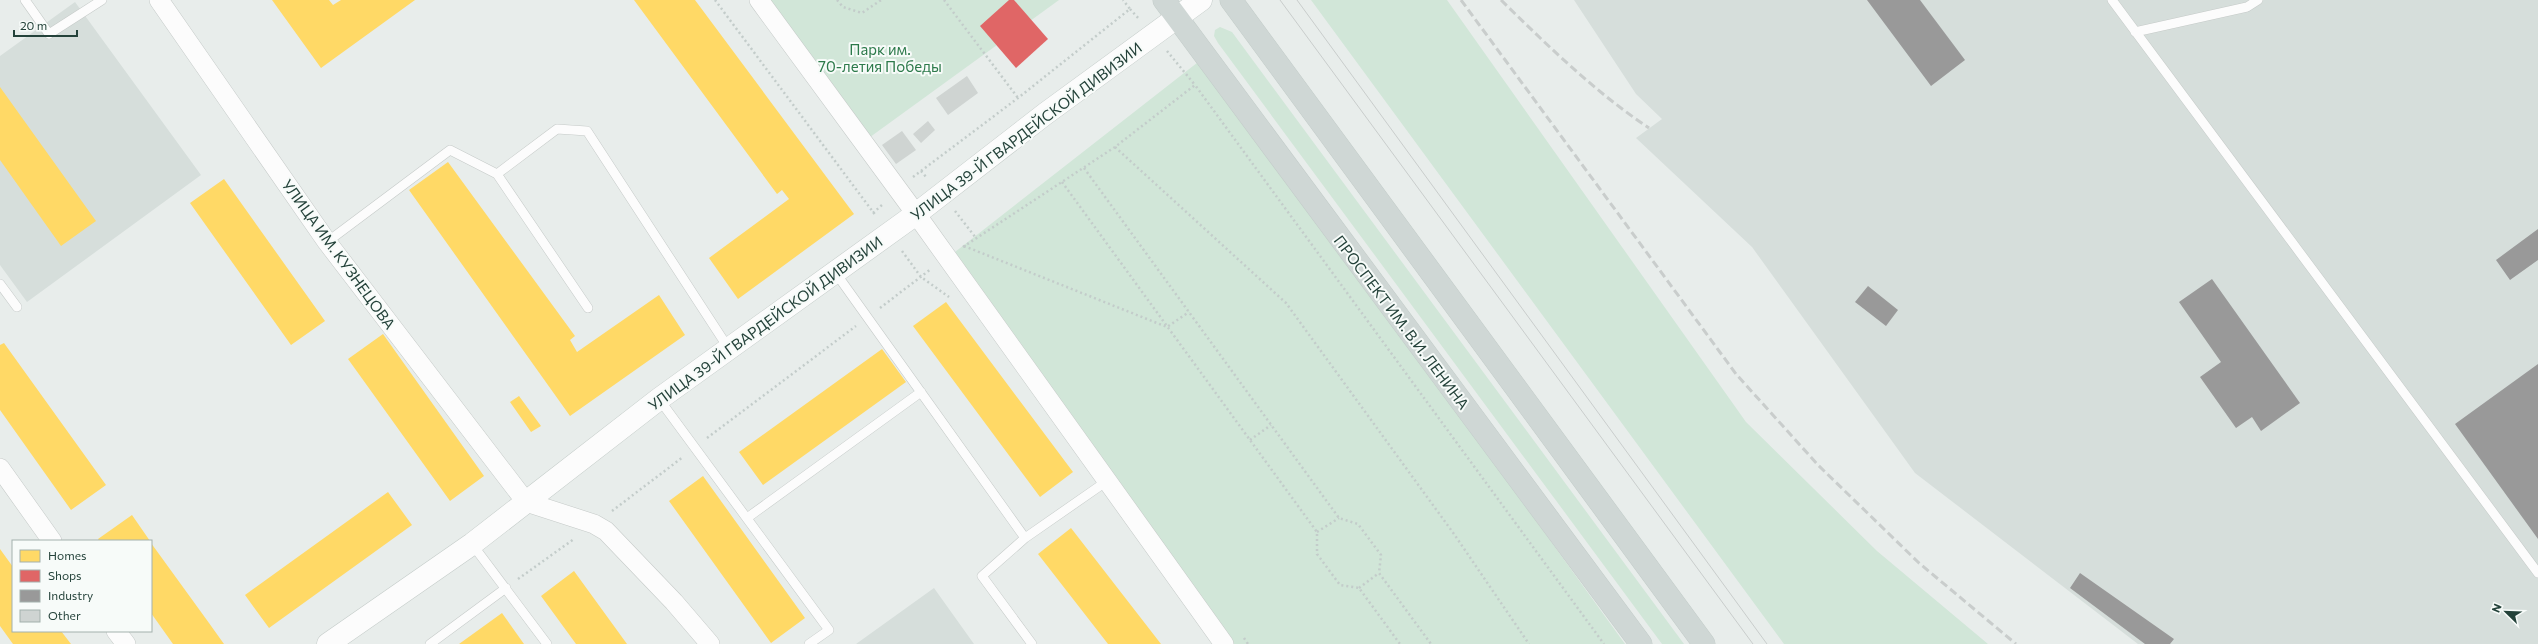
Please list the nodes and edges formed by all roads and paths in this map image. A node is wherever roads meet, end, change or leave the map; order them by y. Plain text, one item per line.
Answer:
1 (25, 0) edge
2 (102, 0) edge
3 (160, 0) edge
4 (715, 0) edge
5 (759, 0) edge
6 (837, 0) edge
7 (881, 0) edge
8 (944, 0) edge
9 (1123, 0) edge
10 (1164, 0) edge
11 (1201, 0) edge
12 (1231, 0) edge
13 (2112, 0) edge
14 (2258, 0) edge
15 (1177, 18) junction
16 (2135, 32) junction
17 (1018, 98) junction
18 (1115, 147) junction
19 (1084, 168) junction
20 (497, 174) junction
21 (909, 179) dead end
22 (1062, 182) junction
23 (916, 214) junction
24 (889, 234) junction
25 (327, 242) junction
26 (964, 246) junction
27 (947, 257) junction
28 (835, 272) junction
29 (921, 277) junction
30 (0, 284) edge
31 (17, 307) dead end
32 (588, 308) dead end
33 (1189, 312) junction
34 (867, 318) junction
35 (1168, 327) junction
36 (729, 349) junction
37 (920, 392) junction
38 (659, 399) junction
39 (1271, 425) junction
40 (1250, 440) junction
41 (695, 448) junction
42 (0, 468) edge
43 (1107, 481) junction
44 (526, 502) junction
45 (747, 518) junction
46 (1339, 518) junction
47 (594, 524) junction
48 (1317, 532) junction
49 (1025, 538) junction
50 (51, 540) edge
51 (472, 544) junction
52 (1379, 573) junction
53 (2538, 573) edge
54 (506, 588) junction
55 (1359, 588) junction
56 (117, 632) edge
57 (126, 644) edge
58 (328, 644) edge
59 (430, 644) edge
60 (547, 644) edge
61 (710, 644) edge
62 (809, 644) edge
63 (1032, 644) edge
64 (1224, 644) edge
65 (1400, 644) edge
66 (1431, 644) edge
67 (1528, 644) edge
68 (1604, 644) edge
69 (1640, 644) edge
70 (1704, 644) edge

1 - 2 lane
3 - 25 street, УЛИЦА ИМ. КУЗНЕЦОВА
4 - 24 path
5 - 23 street
6 - 7 path
8 - 17 path
9 - 17 path
10 - 15 main road, ПРОСПЕКТ ИМ. В.И. ЛЕНИНА
11 - 15 main road, УЛИЦА 39-Й ГВАРДЕЙСКОЙ ДИВИЗИИ
12 - 70 main road
13 - 16 lane
14 - 16 lane
15 - 23 main road, УЛИЦА 39-Й ГВАРДЕЙСКОЙ ДИВИЗИИ
15 - 69 main road, ПРОСПЕКТ ИМ. В.И. ЛЕНИНА
16 - 53 lane
17 - 21 path
18 - 19 path
18 - 67 path
18 - 68 path
19 - 22 path
19 - 33 path
20 - 25 lane
20 - 32 lane
20 - 36 lane
22 - 26 path
22 - 35 path
23 - 24 main road, УЛИЦА 39-Й ГВАРДЕЙСКОЙ ДИВИЗИИ
23 - 27 street
24 - 28 main road, УЛИЦА 39-Й ГВАРДЕЙСКОЙ ДИВИЗИИ
24 - 29 path
25 - 44 street, УЛИЦА ИМ. КУЗНЕЦОВА
26 - 27 path
26 - 35 path
27 - 29 path
27 - 43 street
28 - 34 lane
28 - 36 main road, УЛИЦА 39-Й ГВАРДЕЙСКОЙ ДИВИЗИИ
29 - 34 path
30 - 31 lane
33 - 35 path
33 - 39 path
34 - 37 lane
34 - 41 path
35 - 40 path
36 - 38 main road, УЛИЦА 39-Й ГВАРДЕЙСКОЙ ДИВИЗИИ
37 - 45 lane
37 - 49 lane
38 - 41 lane
38 - 44 main road, УЛИЦА 39-Й ГВАРДЕЙСКОЙ ДИВИЗИИ
39 - 40 path
39 - 46 path
40 - 48 path
41 - 45 lane
41 - 47 path
42 - 50 street
43 - 49 lane
43 - 64 street
44 - 47 street
44 - 51 main road, УЛИЦА 39-Й ГВАРДЕЙСКОЙ ДИВИЗИИ
45 - 62 lane
46 - 48 path
46 - 52 path
47 - 54 path
47 - 61 street
48 - 55 path
49 - 63 lane
51 - 54 lane
51 - 58 main road, УЛИЦА 39-Й ГВАРДЕЙСКОЙ ДИВИЗИИ
52 - 55 path
52 - 66 path
54 - 59 lane
54 - 60 lane
55 - 65 path
56 - 57 street

